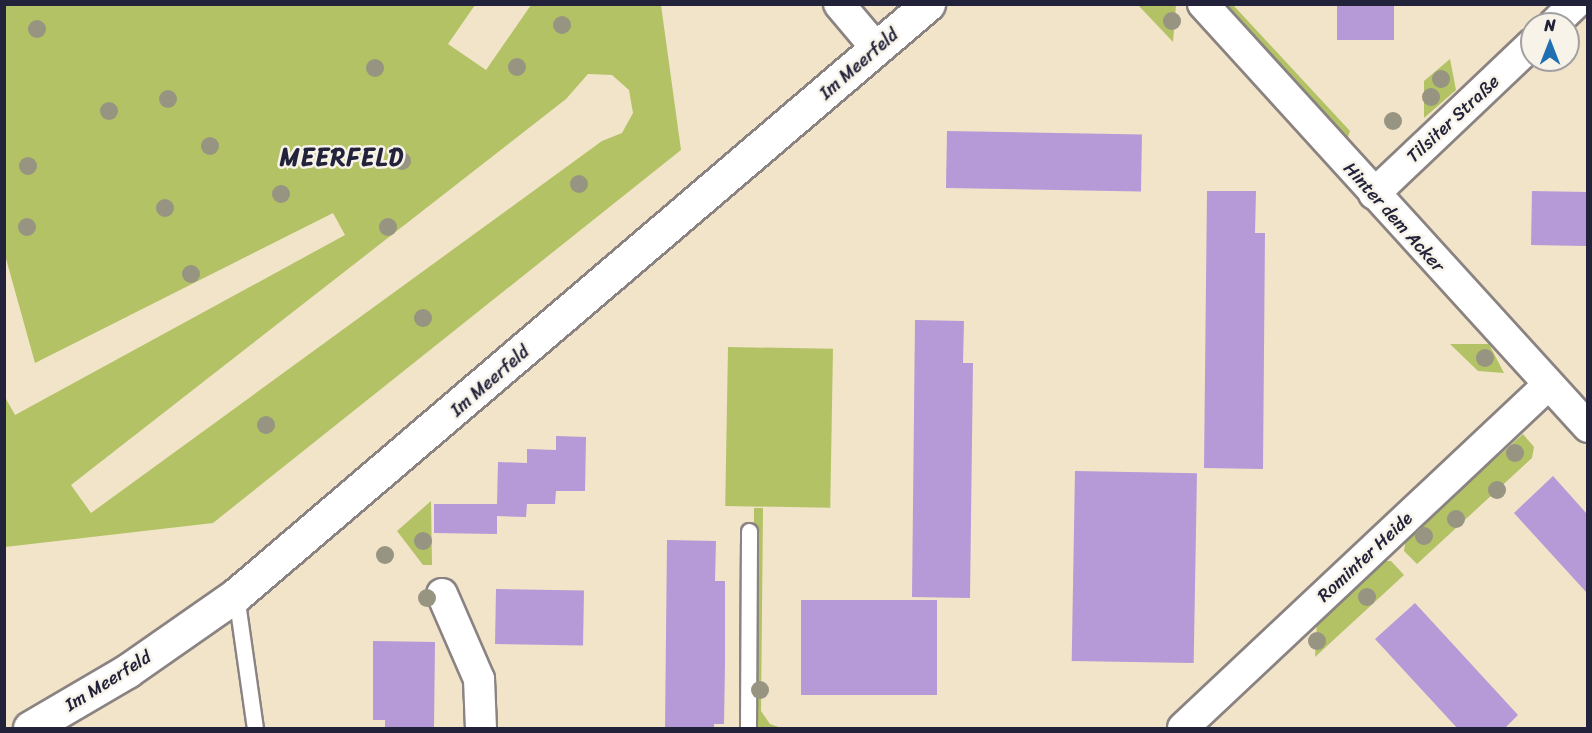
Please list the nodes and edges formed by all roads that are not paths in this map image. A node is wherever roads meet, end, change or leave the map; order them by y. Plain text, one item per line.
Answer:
1 (839, 4) edge
2 (928, 4) edge
3 (1203, 4) edge
4 (877, 49) junction
5 (1520, 55) edge
6 (1374, 194) junction
7 (1548, 386) junction
8 (1587, 426) edge
9 (749, 531) dead end
10 (442, 594) dead end
11 (236, 595) junction
12 (30, 729) edge
13 (255, 729) edge
14 (481, 729) edge
15 (748, 729) edge
16 (1182, 729) edge

1 - 4 street
2 - 4 street, Im Meerfeld
3 - 6 street, Hinter dem Acker
4 - 11 street, Im Meerfeld
5 - 6 street, Tilsiter Straße
6 - 7 street, Hinter dem Acker
7 - 8 street, Hinter dem Acker
7 - 16 street, Rominter Heide
9 - 15 lane
10 - 14 street
11 - 12 street, Im Meerfeld
11 - 13 lane

